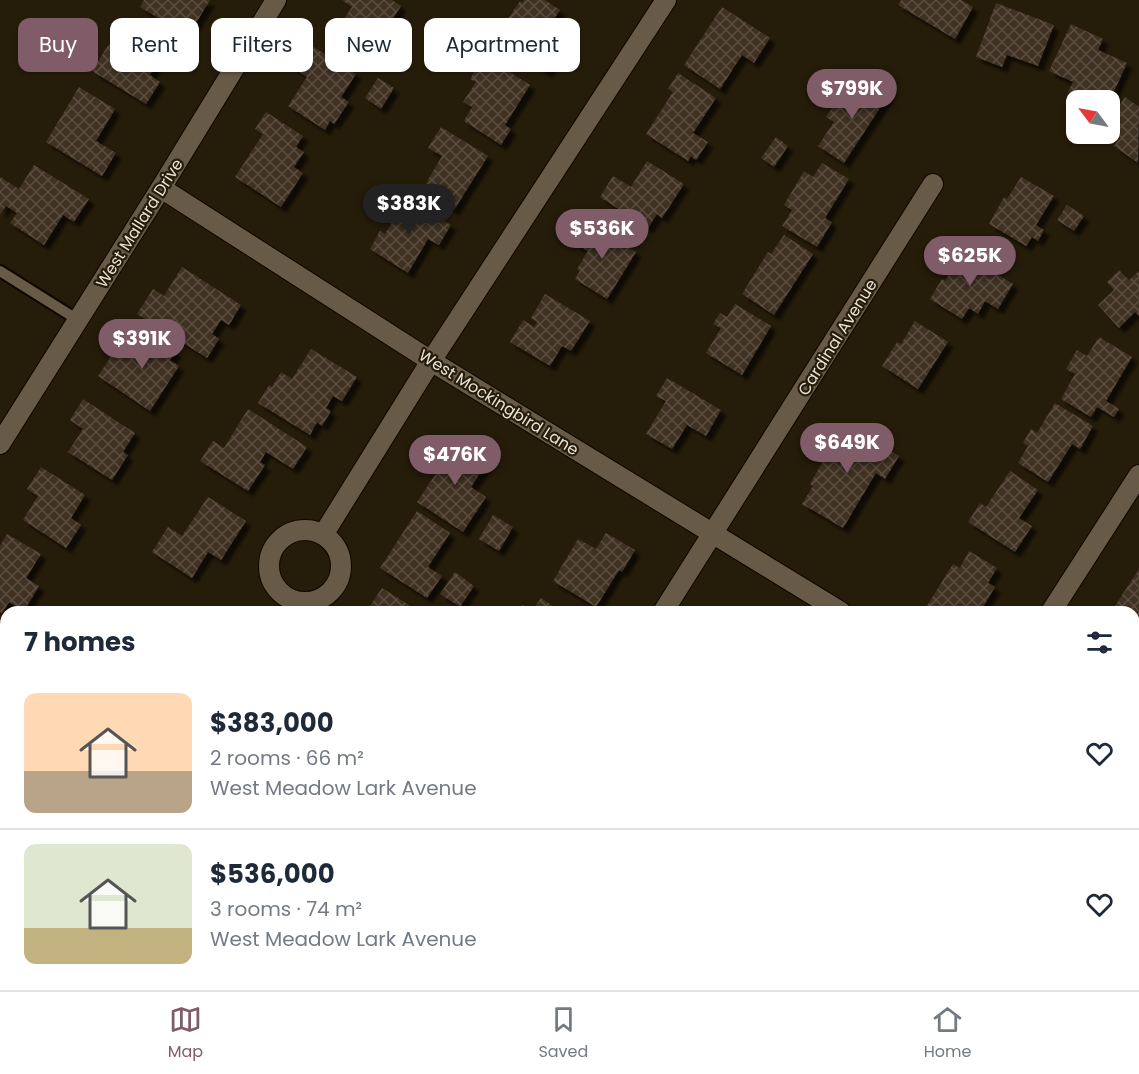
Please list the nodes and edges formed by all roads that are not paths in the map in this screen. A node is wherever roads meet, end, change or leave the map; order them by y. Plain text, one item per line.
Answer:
1 (276, 0) edge
2 (666, 0) edge
3 (933, 184) dead end
4 (161, 188) junction
5 (0, 271) edge
6 (78, 320) junction
7 (431, 361) junction
8 (0, 444) edge
9 (1139, 475) edge
10 (714, 533) junction
11 (323, 535) dead end
12 (667, 606) edge
13 (831, 606) edge
14 (1055, 606) edge

1 - 4 street, West Mallard Drive
2 - 7 street
3 - 10 street, Cardinal Avenue
4 - 6 street, West Mallard Drive
4 - 7 street, West Mockingbird Lane
5 - 6 lane
6 - 8 street, West Mallard Drive
7 - 10 street, West Mockingbird Lane
7 - 11 street
9 - 14 street
10 - 12 street, Cardinal Avenue
10 - 13 street, West Mockingbird Lane

